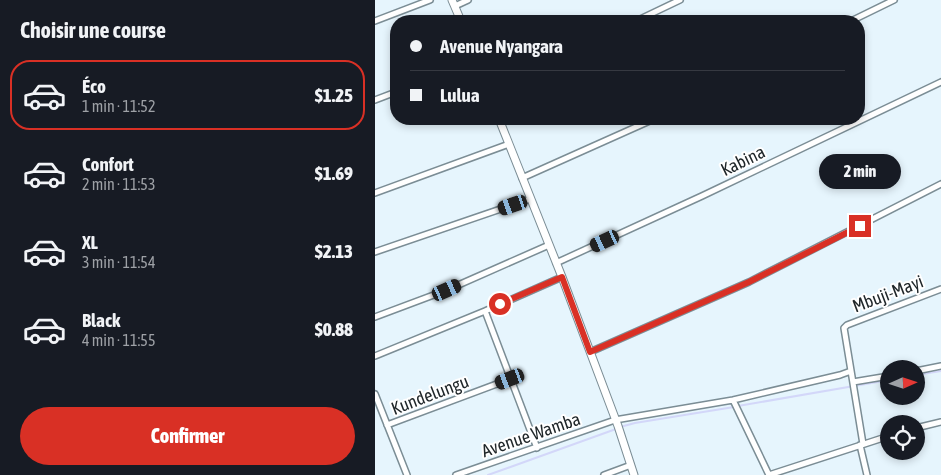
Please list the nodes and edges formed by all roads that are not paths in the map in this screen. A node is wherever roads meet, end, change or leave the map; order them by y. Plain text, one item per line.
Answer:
1 (430, 0) edge
2 (468, 0) edge
3 (680, 0) edge
4 (894, 0) edge
5 (454, 3) edge
6 (390, 15) edge
7 (391, 15) edge
8 (459, 15) edge
9 (649, 15) edge
10 (863, 15) edge
11 (375, 21) edge
12 (941, 82) edge
13 (390, 94) edge
14 (375, 100) edge
15 (865, 118) edge
16 (501, 125) edge
17 (641, 125) edge
18 (851, 125) edge
19 (509, 144) junction
20 (522, 178) junction
21 (941, 184) edge
22 (375, 193) edge
23 (530, 199) junction
24 (549, 245) junction
25 (375, 252) edge
26 (556, 263) junction
27 (562, 277) junction
28 (941, 289) edge
29 (485, 311) junction
30 (375, 317) edge
31 (590, 352) junction
32 (375, 356) edge
33 (941, 366) edge
34 (925, 369) edge
35 (851, 371) junction
36 (880, 378) edge
37 (510, 379) junction
38 (853, 382) junction
39 (375, 394) edge
40 (733, 400) junction
41 (941, 422) edge
42 (387, 425) junction
43 (617, 426) junction
44 (925, 426) edge
45 (880, 439) edge
46 (862, 444) junction
47 (537, 448) junction
48 (631, 465) junction
49 (407, 475) edge
50 (456, 475) edge
51 (604, 475) edge
52 (634, 475) edge
53 (769, 475) edge
54 (867, 475) edge

1 - 7 street
2 - 5 street
3 - 9 street
4 - 10 street
5 - 8 main road
6 - 11 street
12 - 15 street, Kabina
13 - 14 street
16 - 19 main road
17 - 20 street
18 - 26 street, Kabina
19 - 20 main road
19 - 22 street
20 - 23 main road
21 - 31 street
23 - 24 main road
23 - 25 street
24 - 26 main road
24 - 30 street
26 - 27 main road
27 - 29 street
27 - 31 main road
28 - 35 street, Mbuji-Mayi
29 - 32 street
29 - 37 street
31 - 43 main road
33 - 34 street
35 - 38 street, Mbuji-Mayi
35 - 40 street, Avenue Wamba
36 - 38 street
37 - 42 street, Kundelungu
37 - 47 street
38 - 46 street, Mbuji-Mayi
39 - 42 street
40 - 43 street, Avenue Wamba
40 - 53 street
41 - 44 street
42 - 49 street
43 - 47 street, Avenue Wamba
43 - 48 main road
45 - 46 street
46 - 53 street
46 - 54 street, Mbuji-Mayi
47 - 50 street, Avenue Wamba
48 - 51 street
48 - 52 main road

